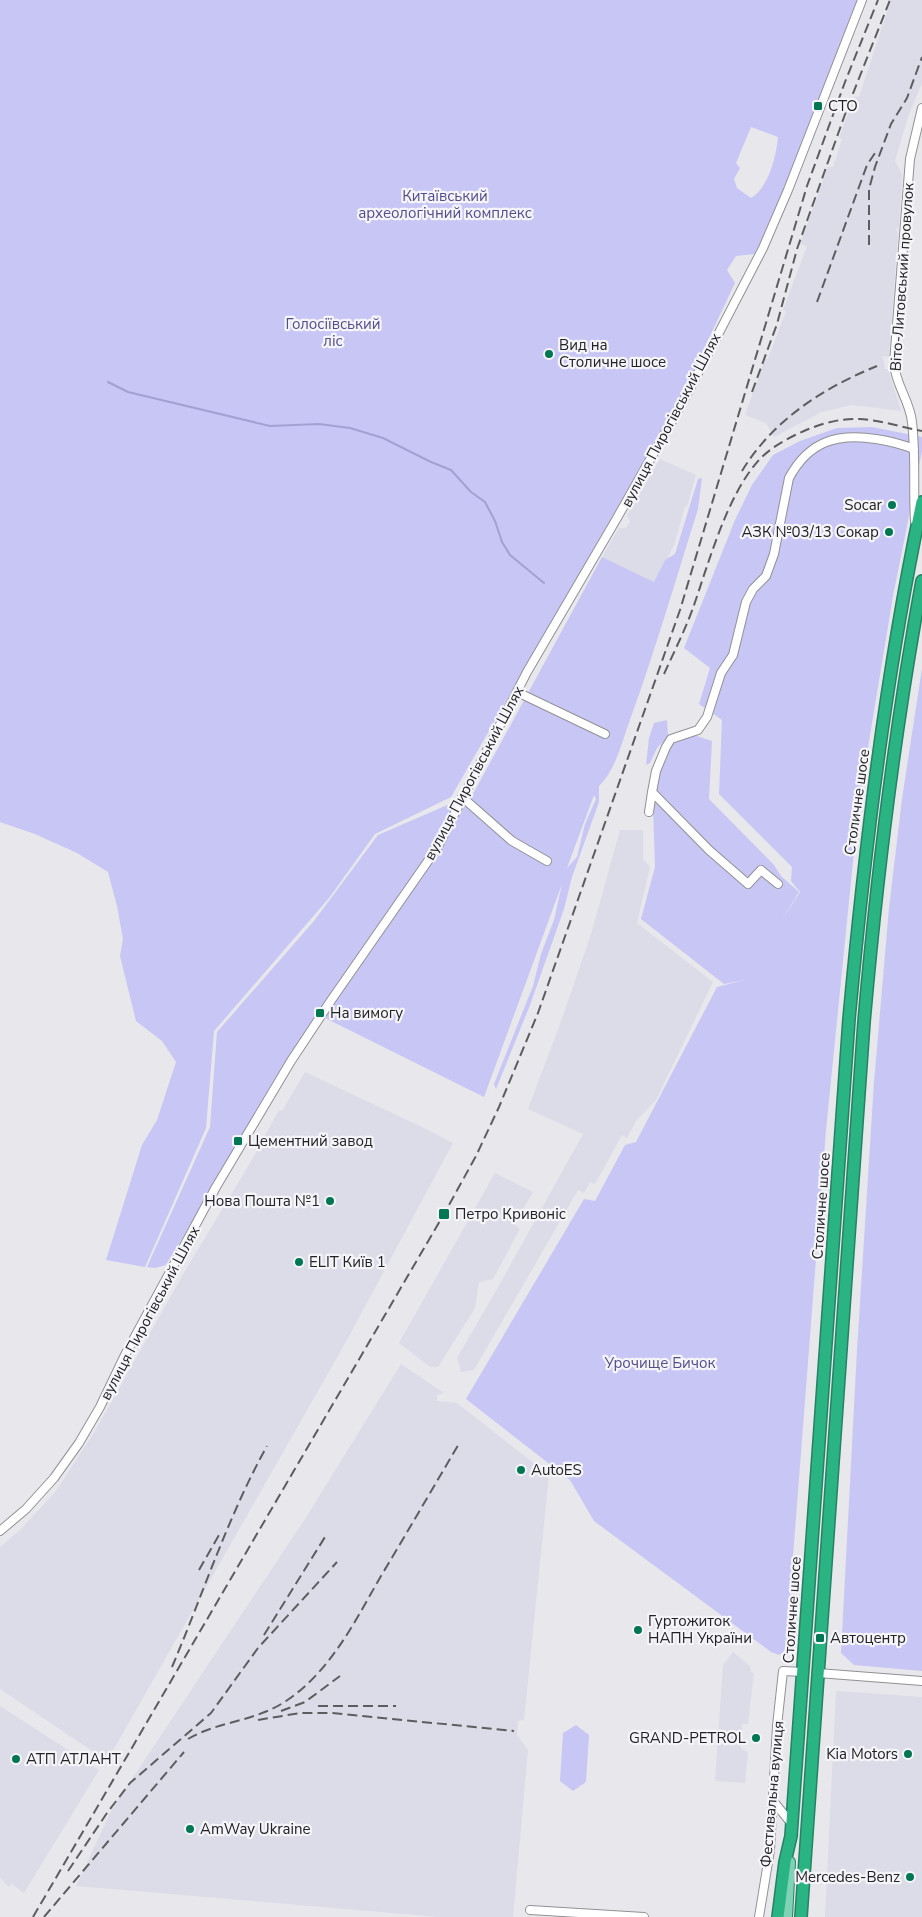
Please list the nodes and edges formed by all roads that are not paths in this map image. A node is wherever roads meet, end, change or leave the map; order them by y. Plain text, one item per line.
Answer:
1 (862, 0) edge
2 (922, 108) edge
3 (914, 449) junction
4 (922, 502) edge
5 (915, 533) junction
6 (922, 581) edge
7 (517, 692) junction
8 (605, 734) dead end
9 (652, 792) junction
10 (462, 797) junction
11 (648, 812) dead end
12 (547, 861) dead end
13 (778, 884) dead end
14 (0, 1531) edge
15 (803, 1672) junction
16 (818, 1673) junction
17 (922, 1681) edge
18 (773, 1801) junction
19 (792, 1830) junction
20 (530, 1910) dead end
21 (644, 1917) edge
22 (759, 1917) edge
23 (778, 1917) edge
24 (787, 1917) edge
25 (801, 1917) edge

1 - 7 street, вулиця Пирогівський Шлях
2 - 3 street, Віто-Литовський провулок
3 - 5 street, Віто-Литовський провулок
3 - 9 street
4 - 5 highway, Столичне шосе
5 - 15 highway, Столичне шосе
6 - 16 highway, Столичне шосе
7 - 8 street
7 - 10 street, вулиця Пирогівський Шлях
9 - 11 street
9 - 13 street
10 - 12 street
10 - 14 street, вулиця Пирогівський Шлях
15 - 18 street, Фестивальна вулиця
15 - 19 highway, Столичне шосе
16 - 17 street
16 - 25 highway, Столичне шосе
18 - 19 street
18 - 22 street, Фестивальна вулиця
19 - 23 highway
19 - 24 main road, Столичне шосе
20 - 21 street

